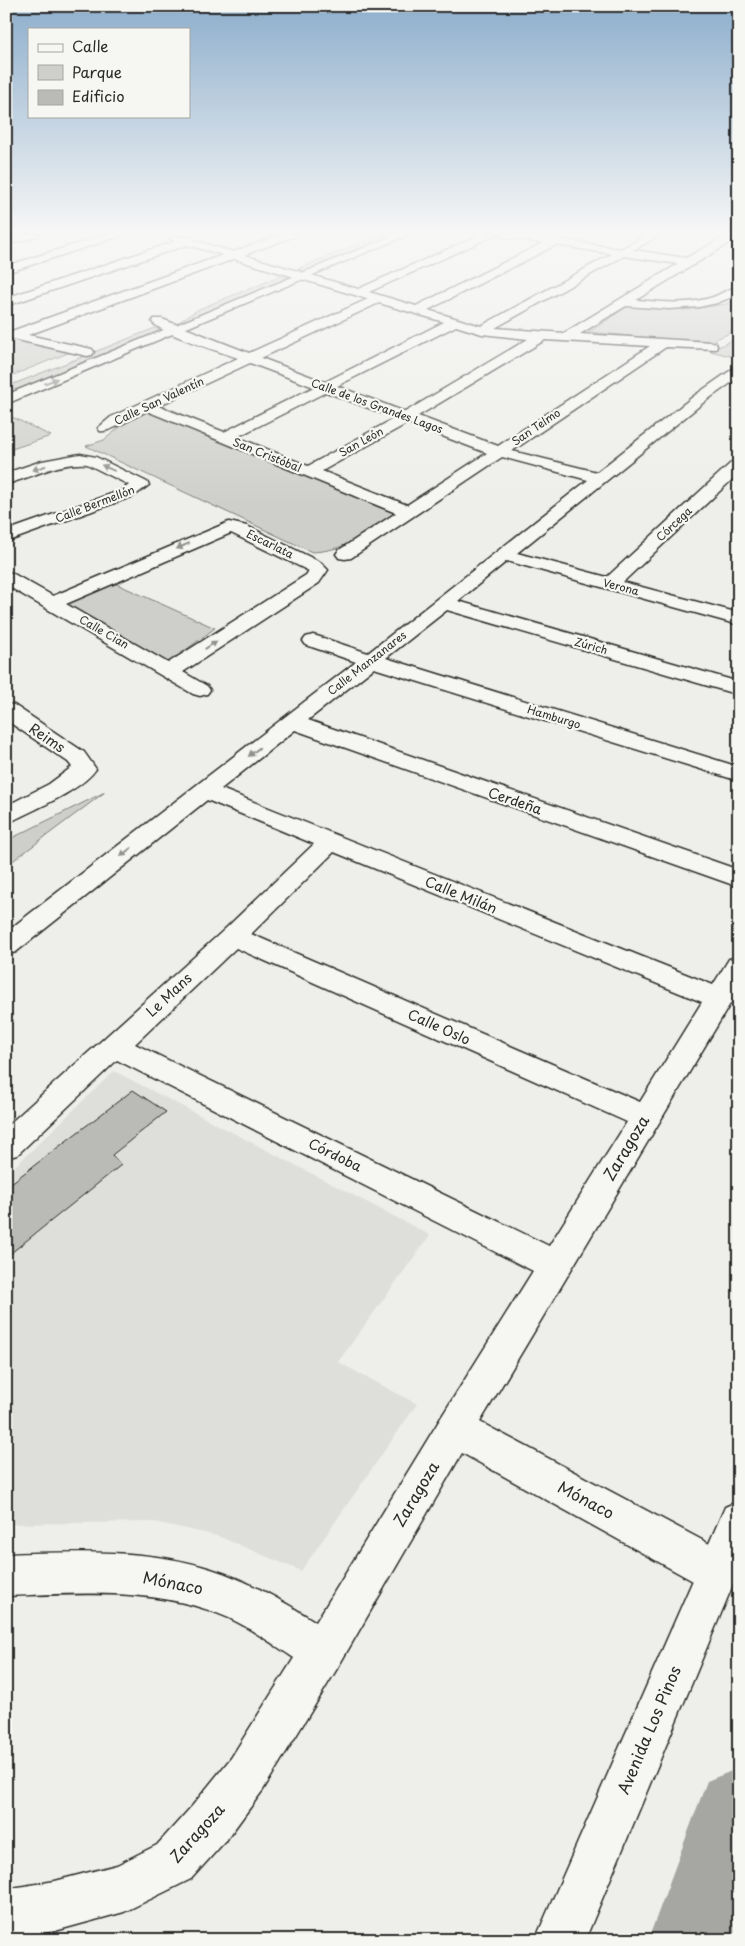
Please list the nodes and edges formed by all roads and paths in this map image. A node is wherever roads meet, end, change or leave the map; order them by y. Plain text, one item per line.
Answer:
1 (36, 325) edge
2 (157, 325) edge
3 (187, 325) edge
4 (323, 325) edge
5 (448, 325) edge
6 (464, 325) edge
7 (491, 325) edge
8 (588, 325) edge
9 (175, 330) junction
10 (482, 330) junction
11 (10, 334) edge
12 (542, 336) junction
13 (569, 336) junction
14 (664, 343) junction
15 (711, 346) dead end
16 (69, 359) dead end
17 (250, 359) junction
18 (735, 377) edge
19 (326, 387) junction
20 (6, 400) edge
21 (146, 406) junction
22 (407, 416) junction
23 (105, 428) dead end
24 (224, 438) junction
25 (499, 452) junction
26 (739, 464) edge
27 (309, 472) junction
28 (600, 478) junction
29 (6, 479) edge
30 (409, 512) junction
31 (6, 537) edge
32 (345, 554) dead end
33 (504, 555) junction
34 (6, 577) edge
35 (610, 584) junction
36 (53, 603) junction
37 (444, 603) junction
38 (736, 614) edge
39 (314, 641) dead end
40 (370, 660) junction
41 (170, 671) junction
42 (739, 689) edge
43 (200, 690) dead end
44 (6, 710) edge
45 (292, 722) junction
46 (739, 774) edge
47 (205, 791) junction
48 (6, 815) edge
49 (330, 842) junction
50 (739, 879) edge
51 (233, 936) junction
52 (6, 946) edge
53 (739, 966) edge
54 (718, 998) junction
55 (114, 1046) junction
56 (645, 1117) junction
57 (6, 1146) edge
58 (555, 1265) junction
59 (455, 1429) junction
60 (739, 1521) edge
61 (717, 1572) junction
62 (6, 1575) edge
63 (323, 1652) junction
64 (6, 1914) edge
65 (560, 1940) edge

1 - 11 street
2 - 9 street, Calle de los Grandes Lagos
3 - 9 street
4 - 17 street, Calle San Valentín
5 - 19 street
6 - 10 street
7 - 10 street
8 - 13 street
9 - 17 street, Calle de los Grandes Lagos
20 -> 9 street
10 - 12 street
11 - 16 street
12 - 13 street
12 - 22 street, San León
13 - 14 street
14 - 15 street
14 - 25 street, San Telmo
17 - 19 street, Calle de los Grandes Lagos
17 - 21 street, Calle San Valentín
18 - 28 street, Calle Manzanares
19 - 22 street, Calle de los Grandes Lagos
19 - 24 street
21 - 23 street, Calle San Valentín
21 - 24 street, San Cristóbal
22 - 25 street, Calle de los Grandes Lagos
22 - 27 street, San León
24 - 27 street, San Cristóbal
25 - 28 street, Calle de los Grandes Lagos
25 - 30 street, San Telmo
26 - 35 street, Córcega
27 - 30 street, San Cristóbal
28 - 33 street, Calle Manzanares
31 -> 29 street, Calle Bermellón
30 - 32 street, San Telmo
33 - 35 street, Verona
33 - 37 street, Calle Manzanares
34 - 36 street, Calle Cian
35 - 38 street, Verona
36 - 41 street, Calle Cian
41 -> 36 street, Escarlata
37 - 40 street, Calle Manzanares
37 - 42 street, Zúrich
39 - 40 street, Hamburgo
40 - 45 street, Calle Manzanares
40 - 46 street, Hamburgo
41 - 43 street, Calle Cian
44 - 48 street, Reims
45 -> 47 street, Calle Manzanares
45 - 50 street, Cerdeña
47 - 49 street, Calle Milán
47 -> 52 street, Calle Manzanares
49 - 51 street, Le Mans
49 - 54 street, Calle Milán
51 - 55 street, Le Mans
51 - 56 street, Calle Oslo
53 - 54 street, Zaragoza
54 - 56 street, Zaragoza
55 - 57 street, Le Mans
55 - 58 street, Córdoba
56 - 58 street, Zaragoza
58 - 59 street, Zaragoza
59 - 61 street, Mónaco
59 - 63 street, Zaragoza
60 - 61 street, Avenida Los Pinos
61 - 65 street, Avenida Los Pinos
62 - 63 street, Mónaco
63 - 64 street, Zaragoza

